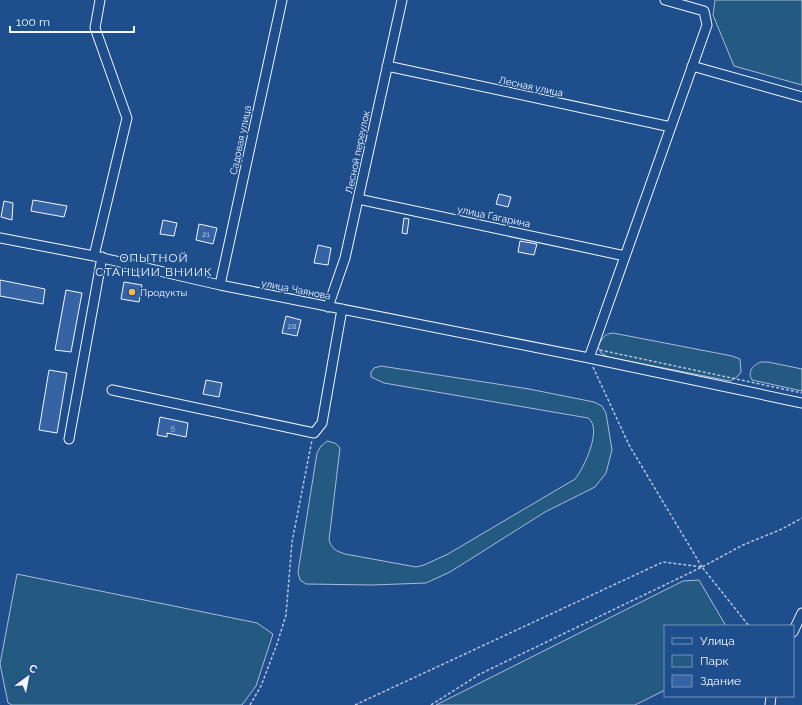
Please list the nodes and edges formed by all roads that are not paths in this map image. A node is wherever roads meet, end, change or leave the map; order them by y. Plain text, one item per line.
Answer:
1 (100, 0) edge
2 (282, 0) edge
3 (402, 0) edge
4 (665, 0) edge
5 (387, 66) junction
6 (692, 66) junction
7 (802, 97) edge
8 (671, 127) junction
9 (358, 199) junction
10 (0, 238) edge
11 (625, 256) junction
12 (98, 257) junction
13 (220, 285) junction
14 (328, 307) junction
15 (342, 309) junction
16 (589, 358) junction
17 (112, 390) dead end
18 (802, 403) edge
19 (69, 439) dead end
20 (802, 613) edge
21 (794, 630) edge

1 - 12 street
2 - 13 street, Садовая улица
3 - 5 street, Лесной переулок
4 - 6 street
5 - 8 street, Лесная улица
5 - 9 street, Лесной переулок
6 - 7 street
6 - 8 street
8 - 11 street
9 - 11 street, улица Гагарина
9 - 14 street, Лесной переулок
10 - 12 street, улица Чаянова
11 - 16 street
12 - 13 street, улица Чаянова
12 - 19 street
13 - 14 street, улица Чаянова
14 - 15 street, улица Чаянова
15 - 16 street, улица Чаянова
15 - 17 street
16 - 18 street, улица Чаянова
20 - 21 street

